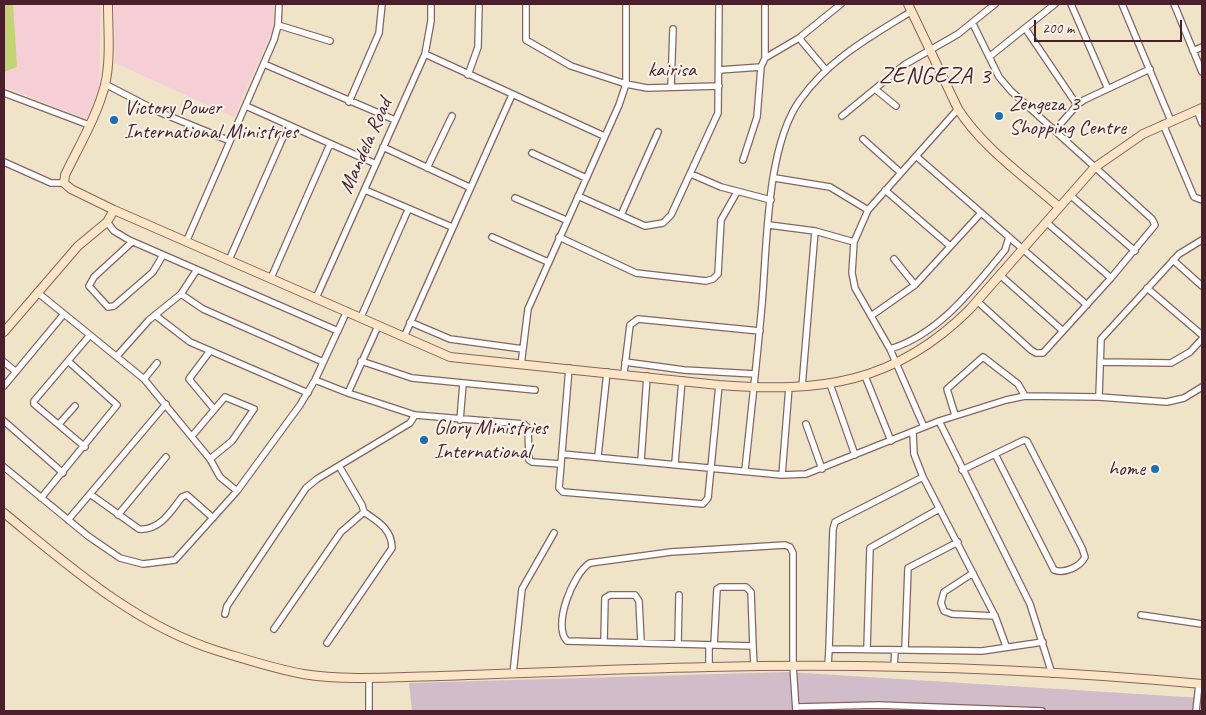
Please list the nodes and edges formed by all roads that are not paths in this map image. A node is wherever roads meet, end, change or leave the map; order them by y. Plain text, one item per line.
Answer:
1 (108, 4) edge
2 (279, 4) edge
3 (382, 4) edge
4 (431, 4) edge
5 (479, 4) edge
6 (526, 4) edge
7 (626, 4) edge
8 (719, 4) edge
9 (765, 4) edge
10 (841, 4) edge
11 (908, 4) edge
12 (995, 4) edge
13 (1055, 4) edge
14 (1071, 4) edge
15 (1122, 4) edge
16 (1174, 4) edge
17 (912, 12) junction
18 (973, 24) junction
19 (278, 26) junction
20 (1025, 28) junction
21 (673, 29) dead end
22 (799, 38) junction
23 (330, 41) dead end
24 (1202, 47) edge
25 (930, 50) junction
26 (1194, 51) junction
27 (425, 54) junction
28 (989, 57) junction
29 (765, 58) junction
30 (264, 64) junction
31 (761, 67) junction
32 (1150, 69) junction
33 (719, 70) junction
34 (825, 70) junction
35 (1202, 72) edge
36 (468, 75) junction
37 (105, 84) junction
38 (626, 84) junction
39 (719, 86) junction
40 (671, 87) junction
41 (1107, 88) junction
42 (875, 89) junction
43 (4, 93) edge
44 (512, 95) junction
45 (349, 102) junction
46 (1077, 105) junction
47 (246, 106) junction
48 (896, 106) dead end
49 (958, 109) junction
50 (1200, 109) edge
51 (452, 116) dead end
52 (842, 116) dead end
53 (395, 120) junction
54 (1167, 123) junction
55 (1202, 123) edge
56 (89, 126) junction
57 (288, 126) junction
58 (1055, 130) junction
59 (658, 132) dead end
60 (604, 136) junction
61 (863, 139) dead end
62 (230, 141) junction
63 (330, 144) junction
64 (383, 148) junction
65 (532, 153) dead end
66 (916, 156) junction
67 (743, 160) dead end
68 (4, 162) edge
69 (376, 164) junction
70 (427, 168) junction
71 (1094, 168) junction
72 (901, 173) junction
73 (691, 174) junction
74 (586, 178) junction
75 (775, 178) junction
76 (64, 183) junction
77 (469, 187) junction
78 (365, 190) junction
79 (885, 190) junction
80 (737, 192) junction
81 (1070, 195) junction
82 (578, 196) junction
83 (515, 198) dead end
84 (771, 200) junction
85 (1202, 200) edge
86 (1059, 207) junction
87 (114, 210) junction
88 (408, 210) junction
89 (868, 210) junction
90 (981, 213) junction
91 (621, 215) junction
92 (566, 220) junction
93 (106, 222) junction
94 (1046, 222) junction
95 (769, 225) junction
96 (452, 227) junction
97 (815, 231) junction
98 (492, 237) dead end
99 (559, 237) junction
100 (1009, 237) junction
101 (187, 240) junction
102 (1202, 240) edge
103 (132, 242) junction
104 (854, 242) junction
105 (950, 246) junction
106 (1023, 248) junction
107 (1134, 250) junction
108 (163, 255) junction
109 (894, 259) dead end
110 (229, 260) junction
111 (1173, 260) junction
112 (548, 262) junction
113 (196, 271) junction
114 (1000, 275) junction
115 (271, 278) junction
116 (1111, 278) junction
117 (915, 285) junction
118 (1202, 286) edge
119 (1148, 288) junction
120 (37, 292) junction
121 (181, 294) junction
122 (316, 298) junction
123 (976, 301) junction
124 (1087, 305) junction
125 (346, 311) junction
126 (64, 314) junction
127 (155, 315) junction
128 (871, 316) junction
129 (361, 317) junction
130 (410, 322) junction
131 (378, 326) junction
132 (338, 331) junction
133 (760, 331) junction
134 (1063, 331) junction
135 (4, 332) edge
136 (90, 335) junction
137 (404, 337) junction
138 (1202, 337) edge
139 (523, 349) junction
140 (890, 349) junction
141 (210, 351) junction
142 (117, 356) junction
143 (68, 361) junction
144 (361, 361) junction
145 (4, 362) edge
146 (323, 362) junction
147 (625, 362) junction
148 (1100, 362) junction
149 (157, 363) dead end
150 (897, 364) junction
151 (521, 365) junction
152 (570, 368) junction
153 (15, 372) junction
154 (607, 372) junction
155 (624, 373) junction
156 (755, 374) junction
157 (647, 376) junction
158 (865, 376) junction
159 (144, 379) junction
160 (315, 380) junction
161 (682, 380) junction
162 (463, 384) junction
163 (719, 384) junction
164 (830, 384) junction
165 (4, 386) edge
166 (1202, 386) edge
167 (754, 387) junction
168 (789, 387) junction
169 (802, 387) junction
170 (535, 390) dead end
171 (308, 393) junction
172 (348, 393) junction
173 (1025, 396) junction
174 (1099, 398) junction
175 (166, 404) junction
176 (74, 406) dead end
177 (214, 409) junction
178 (415, 415) junction
179 (955, 415) junction
180 (460, 420) junction
181 (4, 421) edge
182 (939, 421) junction
183 (59, 424) junction
184 (806, 424) dead end
185 (924, 427) junction
186 (913, 433) junction
187 (192, 436) junction
188 (891, 441) junction
189 (85, 447) junction
190 (562, 454) junction
191 (995, 454) junction
192 (855, 455) junction
193 (166, 456) dead end
194 (598, 456) junction
195 (210, 459) junction
196 (641, 461) junction
197 (675, 463) junction
198 (561, 464) junction
199 (339, 466) junction
200 (4, 467) edge
201 (712, 467) junction
202 (822, 469) junction
203 (745, 470) junction
204 (962, 470) junction
205 (63, 473) junction
206 (782, 475) junction
207 (923, 477) junction
208 (237, 491) junction
209 (90, 494) junction
210 (41, 498) junction
211 (938, 509) junction
212 (364, 512) junction
213 (4, 513) edge
214 (118, 515) junction
215 (214, 518) junction
216 (68, 520) junction
217 (554, 533) dead end
218 (958, 542) junction
219 (973, 574) junction
220 (679, 595) dead end
221 (225, 614) dead end
222 (1141, 615) dead end
223 (995, 616) junction
224 (1202, 624) edge
225 (274, 628) dead end
226 (604, 641) junction
227 (641, 642) junction
228 (1043, 642) junction
229 (327, 643) dead end
230 (678, 644) junction
231 (712, 645) junction
232 (753, 646) junction
233 (1006, 646) junction
234 (829, 649) junction
235 (867, 649) junction
236 (895, 650) junction
237 (904, 650) junction
238 (754, 666) junction
239 (793, 666) junction
240 (828, 666) junction
241 (709, 667) junction
242 (894, 667) junction
243 (513, 674) junction
244 (1052, 674) junction
245 (369, 677) junction
246 (1201, 684) edge
247 (796, 709) edge
248 (368, 711) edge
249 (1042, 711) edge
250 (1196, 711) edge

1 - 37 street
2 - 19 street
3 - 45 street
4 - 27 street, Mandela Road
5 - 36 street
6 - 38 street, kairisa
7 - 38 street
8 - 33 street
9 - 29 street
10 - 22 street
11 - 17 street
12 - 18 street
13 - 20 street
14 - 41 street
15 - 32 street
16 - 26 street
17 - 25 street
17 - 34 street
18 - 25 street
18 - 28 street
19 - 23 street
19 - 30 street
20 - 28 street
20 - 46 street
21 - 40 street
22 - 29 street
22 - 34 street
24 - 26 street
25 - 42 street
25 - 49 street
26 - 35 street
27 - 36 street
27 - 53 street, Mandela Road
28 - 58 street
29 - 31 street
30 - 45 street
30 - 47 street
31 - 33 street
31 - 67 street
32 - 41 street
32 - 54 street
33 - 39 street
34 - 75 street
36 - 44 street
37 - 56 street
37 - 62 street
38 - 40 street, kairisa
38 - 60 street
39 - 40 street, kairisa
39 - 73 street
41 - 46 street
42 - 48 street
42 - 52 street
43 - 56 street
44 - 60 street
44 - 77 street
45 - 53 street
46 - 58 street
47 - 57 street
47 - 62 street
49 - 66 street
49 - 86 street
50 - 54 street
50 - 55 street
51 - 70 street
53 - 64 street, Mandela Road
54 - 71 street
54 - 85 street
56 - 76 street
57 - 63 street
57 - 110 street
58 - 71 street
59 - 91 street
60 - 74 street
61 - 72 street
62 - 101 street
63 - 69 street
63 - 115 street
64 - 69 street, Mandela Road
64 - 70 street
65 - 74 street
66 - 72 street
66 - 90 street
68 - 76 street
69 - 78 street, Mandela Road
70 - 77 street
71 - 81 street
71 - 107 street
72 - 79 street
73 - 80 street
73 - 91 street
74 - 82 street
75 - 84 street
75 - 89 street
76 - 87 street
77 - 96 street
78 - 88 street
78 - 122 street, Mandela Road
79 - 89 street
79 - 105 street
80 - 84 street
80 - 99 street
81 - 86 street
81 - 107 street
82 - 91 street
82 - 92 street
83 - 92 street
84 - 95 street
86 - 94 street
87 - 93 street
87 - 101 street
88 - 96 street
88 - 129 street
89 - 104 street
90 - 100 street
90 - 105 street
92 - 99 street
93 - 103 street
93 - 120 street
94 - 106 street
94 - 116 street
95 - 97 street
95 - 133 street
96 - 130 street
97 - 104 street
97 - 169 street
98 - 112 street
99 - 112 street
100 - 106 street
100 - 140 street
101 - 110 street
102 - 111 street
103 - 108 street
103 - 108 street
104 - 128 street
105 - 117 street
106 - 114 street
106 - 124 street
107 - 116 street
108 - 113 street
109 - 117 street
110 - 115 street
111 - 118 street
111 - 119 street
112 - 139 street
113 - 121 street
113 - 132 street
114 - 123 street
114 - 134 street
115 - 122 street
116 - 124 street
117 - 128 street
119 - 138 street
119 - 148 street
120 - 126 street
120 - 135 street
121 - 127 street
121 - 146 street
122 - 125 street
123 - 134 street
123 - 150 street
124 - 134 street
125 - 129 street
125 - 132 street
126 - 136 street
126 - 153 street
127 - 141 street
127 - 142 street
128 - 140 street
129 - 131 street
130 - 137 street
130 - 139 street
131 - 137 street
131 - 144 street
132 - 146 street
133 - 147 street
133 - 156 street
136 - 142 street
136 - 143 street
137 - 151 street
138 - 148 street
139 - 151 street
140 - 150 street
141 - 171 street
141 - 177 street
142 - 159 street
143 - 183 street
143 - 189 street
144 - 162 street
144 - 172 street
145 - 153 street
146 - 160 street
147 - 155 street
147 - 156 street
148 - 174 street
149 - 159 street
150 - 158 street
150 - 185 street
151 - 152 street
152 - 154 street
152 - 190 street
153 - 165 street
154 - 155 street
154 - 194 street
155 - 157 street
156 - 167 street
157 - 161 street
157 - 196 street
158 - 164 street
158 - 188 street
159 - 175 street
160 - 171 street
160 - 172 street
161 - 163 street
161 - 197 street
162 - 170 street
162 - 180 street
163 - 167 street
163 - 201 street
164 - 169 street
164 - 192 street
166 - 174 street
167 - 168 street
167 - 203 street
168 - 169 street
168 - 206 street
171 - 208 street
172 - 178 street
173 - 174 street
173 - 179 street
173 - 179 street
175 - 187 street
175 - 209 street
176 - 183 street
177 - 187 street
177 - 195 street
178 - 180 street
178 - 199 street
179 - 182 street
180 - 198 street
181 - 205 street
182 - 185 street
182 - 204 street
183 - 189 street
184 - 202 street
185 - 186 street
186 - 188 street
186 - 207 street
187 - 195 street
188 - 192 street
189 - 205 street
190 - 194 street
190 - 198 street
191 - 191 street
191 - 204 street
192 - 202 street
193 - 214 street
194 - 196 street
195 - 208 street
196 - 197 street
197 - 201 street
198 - 201 street
199 - 212 street
199 - 221 street
200 - 210 street
201 - 203 street
202 - 206 street
203 - 206 street
204 - 228 street
205 - 210 street
207 - 211 street
207 - 234 street
208 - 215 street
209 - 214 street
209 - 216 street
210 - 216 street
211 - 218 street
211 - 235 street
212 - 225 street
212 - 229 street
213 - 245 street
214 - 215 street
215 - 216 street
217 - 243 street
218 - 219 street
218 - 237 street
219 - 223 street
219 - 223 street
220 - 230 street
222 - 224 street
223 - 233 street
226 - 227 street
226 - 227 street
226 - 239 street
227 - 230 street
228 - 233 street
228 - 244 street
230 - 231 street
231 - 232 street
231 - 232 street
231 - 241 street
232 - 238 street
233 - 237 street
234 - 235 street
234 - 240 street
235 - 236 street
236 - 237 street
236 - 242 street
238 - 239 street
238 - 241 street
239 - 240 street
239 - 247 street
240 - 242 street
241 - 243 street
242 - 244 street
243 - 245 street
244 - 246 street
245 - 248 street
246 - 250 street
247 - 249 street

